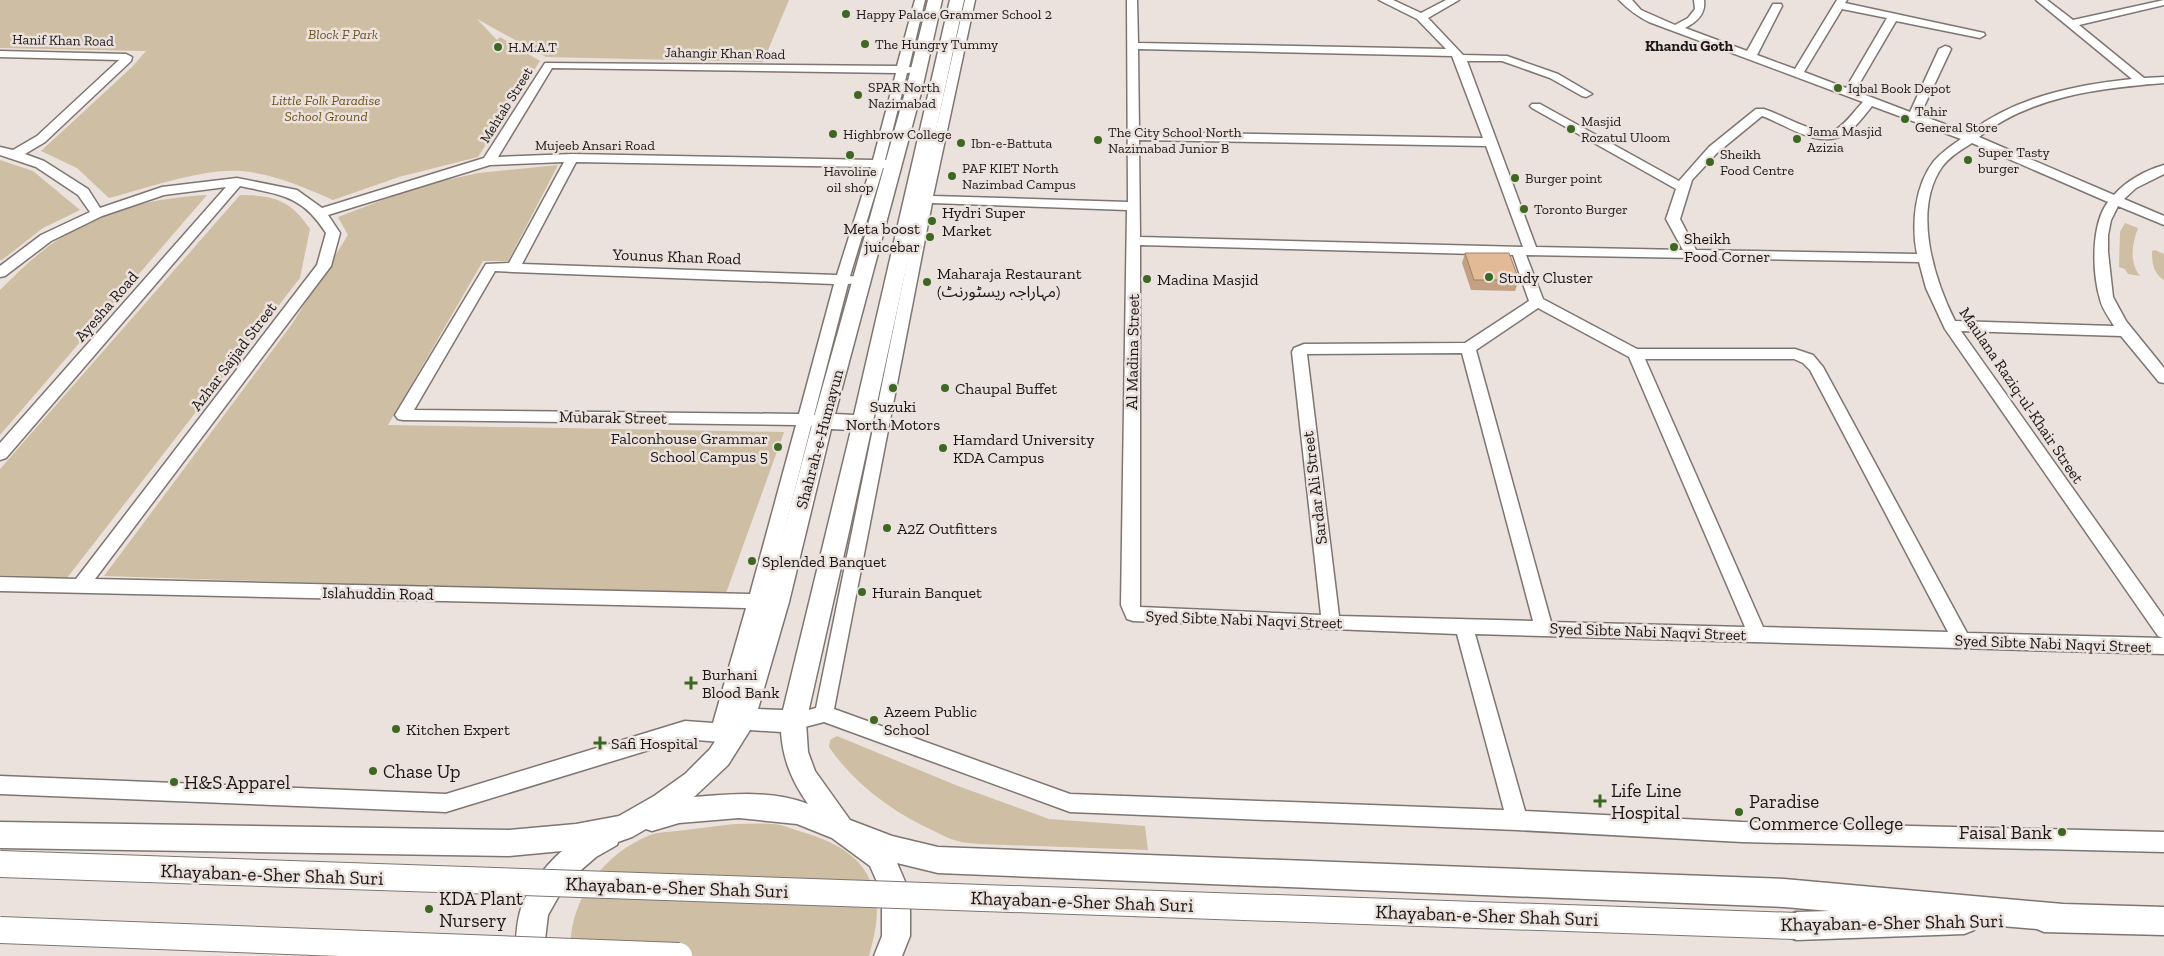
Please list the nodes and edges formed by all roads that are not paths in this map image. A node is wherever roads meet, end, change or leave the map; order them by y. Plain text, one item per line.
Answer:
1 (920, 0) edge
2 (935, 0) edge
3 (957, 0) edge
4 (970, 0) edge
5 (1132, 0) edge
6 (1384, 0) edge
7 (1454, 0) edge
8 (1624, 0) edge
9 (1699, 0) edge
10 (2041, 0) edge
11 (1840, 2) edge
12 (2147, 2) edge
13 (2164, 2) edge
14 (1777, 6) dead end
15 (1422, 17) junction
16 (1893, 17) junction
17 (2071, 24) junction
18 (1675, 29) junction
19 (1980, 35) dead end
20 (1132, 46) junction
21 (1944, 49) dead end
22 (0, 54) edge
23 (1457, 56) junction
24 (1750, 56) junction
25 (549, 65) joint
26 (910, 70) junction
27 (1797, 74) junction
28 (2164, 80) edge
29 (2142, 82) junction
30 (1586, 94) dead end
31 (1848, 94) junction
32 (1869, 102) junction
33 (1536, 106) dead end
34 (1913, 118) junction
35 (1133, 136) junction
36 (1970, 138) junction
37 (1491, 142) junction
38 (0, 151) edge
39 (15, 154) junction
40 (572, 158) junction
41 (489, 160) junction
42 (885, 164) junction
43 (2164, 169) edge
44 (238, 182) junction
45 (1683, 188) junction
46 (919, 200) junction
47 (2114, 200) junction
48 (1134, 206) junction
49 (97, 213) junction
50 (320, 213) junction
51 (2164, 221) edge
52 (1133, 241) junction
53 (1525, 251) junction
54 (1692, 254) junction
55 (1923, 258) junction
56 (513, 268) junction
57 (0, 274) edge
58 (852, 280) junction
59 (1537, 302) junction
60 (1950, 326) junction
61 (2126, 331) junction
62 (1468, 348) junction
63 (1635, 354) junction
64 (2164, 378) edge
65 (403, 415) joint
66 (813, 420) junction
67 (862, 423) junction
68 (0, 454) edge
69 (0, 584) edge
70 (80, 586) junction
71 (767, 602) junction
72 (1133, 614) joint
73 (1331, 623) junction
74 (1464, 626) junction
75 (1544, 628) junction
76 (2164, 631) edge
77 (1757, 634) junction
78 (1962, 640) junction
79 (2164, 646) edge
80 (824, 714) junction
81 (793, 722) junction
82 (733, 728) junction
83 (0, 785) edge
84 (1517, 820) junction
85 (623, 828) junction
86 (841, 828) junction
87 (0, 835) edge
88 (2164, 842) edge
89 (0, 864) edge
90 (2059, 917) junction
91 (2164, 921) edge
92 (0, 930) edge
93 (529, 956) edge
94 (679, 956) edge
95 (888, 956) edge

1 - 26 street
2 - 26 main road, Shahrah-e-Humayun
3 - 46 main road
4 - 46 street
5 - 20 street, Al Madina Street
6 - 15 street
7 - 15 street
8 - 18 street
9 - 18 street
10 - 17 street
11 - 16 street
11 - 27 street
12 - 13 street
12 - 17 street
14 - 24 street
15 - 23 street
16 - 19 street
16 - 31 street
17 - 29 street
18 - 24 street
20 - 23 street
20 - 35 street, Al Madina Street
21 - 34 street
22 - 39 street, Hanif Khan Road
23 - 30 street
23 - 37 street
24 - 27 street
25 - 26 street, Jahangir Khan Road
25 - 41 street, Mehtab Street
26 - 42 main road, Shahrah-e-Humayun
27 - 31 street
28 - 29 street, Maulana Raziq-ul-Khair Street
29 - 36 street, Maulana Raziq-ul-Khair Street
31 - 32 street
32 - 34 street
32 - 45 street
33 - 45 street
34 - 36 street
35 - 37 street
35 - 48 street, Al Madina Street
36 - 47 street
36 - 55 street, Maulana Raziq-ul-Khair Street
37 - 53 street
38 - 39 street
39 - 49 street
40 - 41 street, Mujeeb Ansari Road
40 - 42 street, Mujeeb Ansari Road
40 - 56 street
41 - 50 street, Mujeeb Ansari Road
42 - 58 main road, Shahrah-e-Humayun
43 - 47 street
44 - 49 street, Azhar Sajjad Street
44 - 50 street, Azhar Sajjad Street
44 - 68 street, Ayesha Road
45 - 54 street
46 - 48 street
46 - 67 main road
46 - 80 street
47 - 51 street
47 - 61 street
48 - 52 street, Al Madina Street
49 - 57 street, Azhar Sajjad Street
50 - 70 street, Azhar Sajjad Street
52 - 53 street
52 - 72 street, Al Madina Street
53 - 54 street
53 - 59 street
54 - 55 street
55 - 60 street, Maulana Raziq-ul-Khair Street
56 - 58 street, Younus Khan Road
56 - 65 street, Younus Khan Road
58 - 66 main road, Shahrah-e-Humayun
59 - 62 street
59 - 63 street
60 - 61 street
60 - 76 street, Maulana Raziq-ul-Khair Street
61 - 64 street
62 - 73 street, Sardar Ali Street
62 - 75 street
63 - 77 street
63 - 78 street
65 - 66 street, Mubarak Street
66 - 67 main road
66 - 71 main road, Shahrah-e-Humayun
67 - 81 main road
69 - 70 street, Islahuddin Road
70 - 71 street, Islahuddin Road
71 - 82 main road, Shahrah-e-Humayun
72 - 73 street, Syed Sibte Nabi Naqvi Street
73 - 74 street, Syed Sibte Nabi Naqvi Street
74 - 75 street, Syed Sibte Nabi Naqvi Street
74 - 84 street
75 - 77 street, Syed Sibte Nabi Naqvi Street
77 - 78 street, Syed Sibte Nabi Naqvi Street
78 - 79 street, Syed Sibte Nabi Naqvi Street
80 - 81 street
80 - 84 street
81 - 82 main road
81 - 86 main road
82 - 83 street
82 - 85 main road, Shahrah-e-Humayun
84 - 88 street
85 - 86 main road
85 - 87 main road
85 - 93 main road
86 - 90 main road
86 - 95 main road
89 - 90 main road, Khayaban-e-Sher Shah Suri, bridge
90 - 91 main road, Khayaban-e-Sher Shah Suri
92 - 94 main road, bridge

